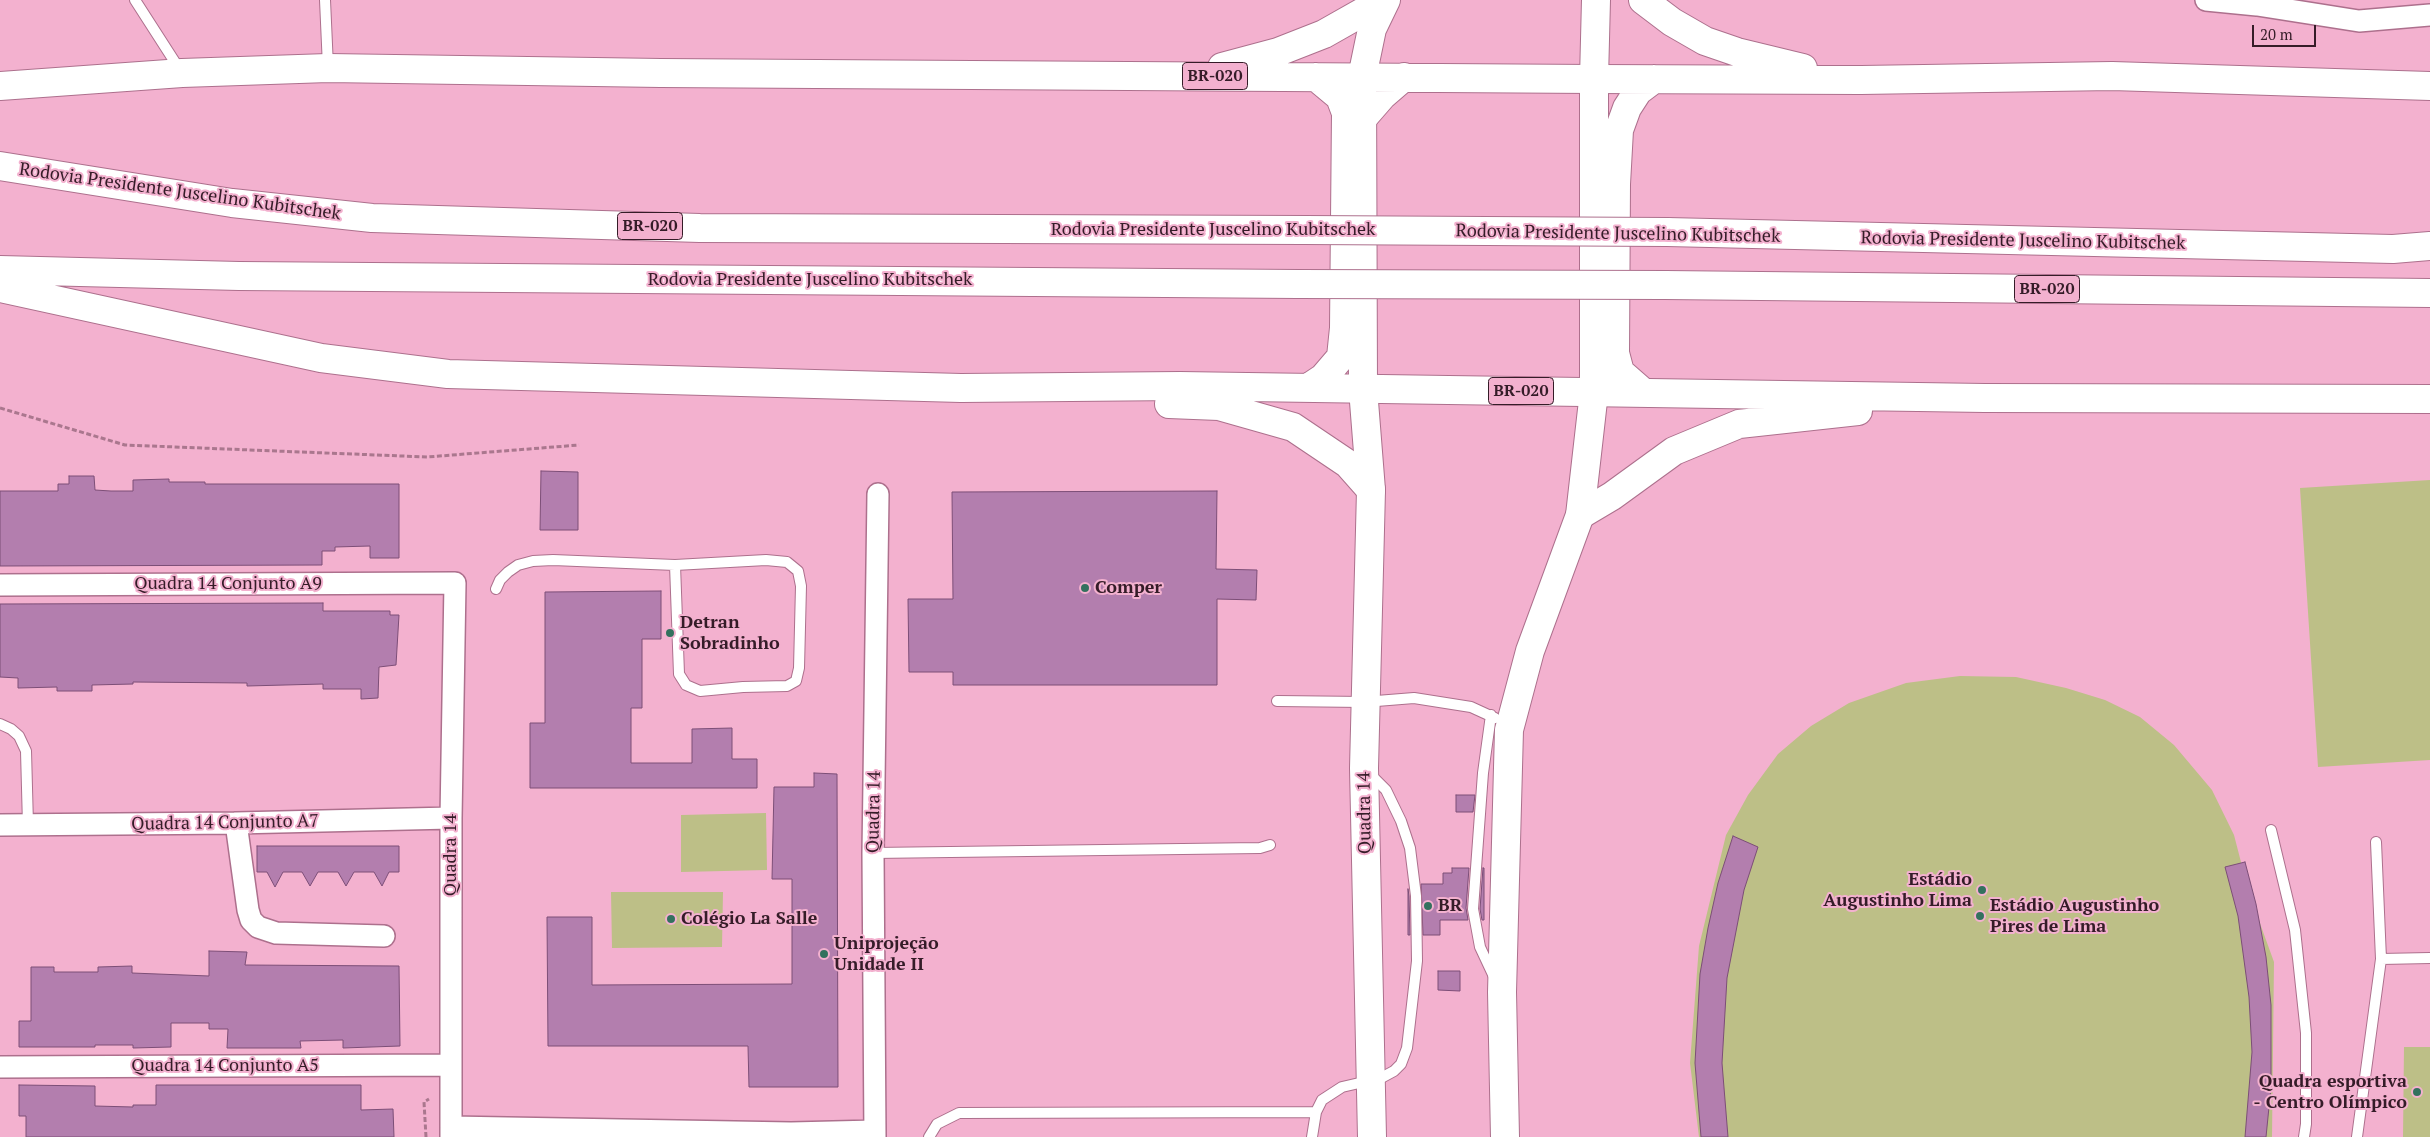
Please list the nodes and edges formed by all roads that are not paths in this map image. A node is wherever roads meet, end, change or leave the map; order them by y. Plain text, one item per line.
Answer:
1 (135, 0) edge
2 (325, 0) edge
3 (1385, 0) edge
4 (1596, 0) edge
5 (1643, 0) edge
6 (2206, 0) edge
7 (2430, 16) edge
8 (328, 68) junction
9 (182, 73) junction
10 (1188, 76) junction
11 (1316, 76) junction
12 (1404, 76) junction
13 (1362, 77) junction
14 (1654, 78) junction
15 (1594, 79) junction
16 (1861, 80) junction
17 (0, 86) edge
18 (2430, 86) edge
19 (1362, 119) junction
20 (0, 166) edge
21 (2430, 246) edge
22 (0, 270) edge
23 (0, 288) edge
24 (2430, 293) edge
25 (961, 388) junction
26 (1308, 388) junction
27 (1363, 389) junction
28 (1594, 392) junction
29 (1644, 393) junction
30 (1984, 398) junction
31 (2430, 399) edge
32 (1371, 490) junction
33 (878, 494) dead end
34 (1580, 515) junction
35 (675, 566) junction
36 (455, 583) joint
37 (0, 585) edge
38 (496, 589) dead end
39 (1277, 701) dead end
40 (1364, 702) junction
41 (1500, 723) junction
42 (0, 724) edge
43 (1364, 768) junction
44 (451, 818) junction
45 (28, 824) junction
46 (236, 824) junction
47 (0, 825) edge
48 (2271, 830) dead end
49 (2376, 842) dead end
50 (1270, 845) dead end
51 (873, 854) junction
52 (384, 936) dead end
53 (2430, 958) edge
54 (2381, 959) junction
55 (450, 1065) junction
56 (0, 1068) edge
57 (1371, 1081) junction
58 (1316, 1112) junction
59 (451, 1132) edge
60 (594, 1133) edge
61 (875, 1134) edge
62 (790, 1135) edge
63 (929, 1137) edge
64 (1312, 1137) edge
65 (1372, 1137) edge
66 (1505, 1137) edge
67 (2304, 1137) edge
68 (2357, 1137) edge

1 - 9 lane
2 - 8 lane
3 - 10 main road
3 - 13 main road, Quadra 14
4 - 15 main road
5 - 16 main road
6 - 7 street
8 - 9 main road, BR-020
8 - 10 main road, BR-020
9 - 17 main road, BR-020
10 - 11 main road, BR-020
11 - 13 main road, BR-020
11 - 26 main road
12 - 13 main road, BR-020
12 - 15 main road, BR-020
12 - 19 main road
13 - 19 main road, Quadra 14
14 - 15 main road, BR-020
14 - 16 main road, BR-020
14 - 29 main road
15 - 28 main road
16 - 18 main road, BR-020
19 - 27 main road, Quadra 14
20 - 21 main road, Rodovia Presidente Juscelino Kubitschek / BR-020, bridge
22 - 24 main road, Rodovia Presidente Juscelino Kubitschek / BR-020, bridge
23 - 25 main road, BR-020
25 - 26 main road, BR-020
25 - 32 main road
26 - 27 main road, BR-020
27 - 28 main road, BR-020
27 - 32 main road, Quadra 14
28 - 29 main road, BR-020
28 - 34 main road
29 - 30 main road, BR-020
30 - 31 main road, BR-020
30 - 34 main road
32 - 40 main road, Quadra 14
33 - 51 street, Quadra 14
34 - 41 main road
35 - 35 lane
35 - 38 lane
36 - 37 street, Quadra 14 Conjunto A9
36 - 44 street, Quadra 14
39 - 40 lane
40 - 41 lane
40 - 43 main road, Quadra 14
41 - 66 main road
42 - 45 lane
43 - 57 main road, Quadra 14
43 - 57 lane
44 - 46 street, Quadra 14 Conjunto A7
44 - 55 street, Quadra 14
45 - 46 street, Quadra 14 Conjunto A7
45 - 47 street, Quadra 14 Conjunto A7
46 - 52 street
48 - 67 lane
49 - 54 lane
50 - 51 lane
51 - 61 street, Quadra 14
53 - 54 lane
54 - 68 lane
55 - 56 street, Quadra 14 Conjunto A5
55 - 59 street, Quadra 14
57 - 58 lane
57 - 65 main road, Quadra 14
58 - 63 lane
58 - 64 lane
59 - 60 street, Quadra 14
60 - 62 street, Quadra 14
61 - 62 street, Quadra 14

